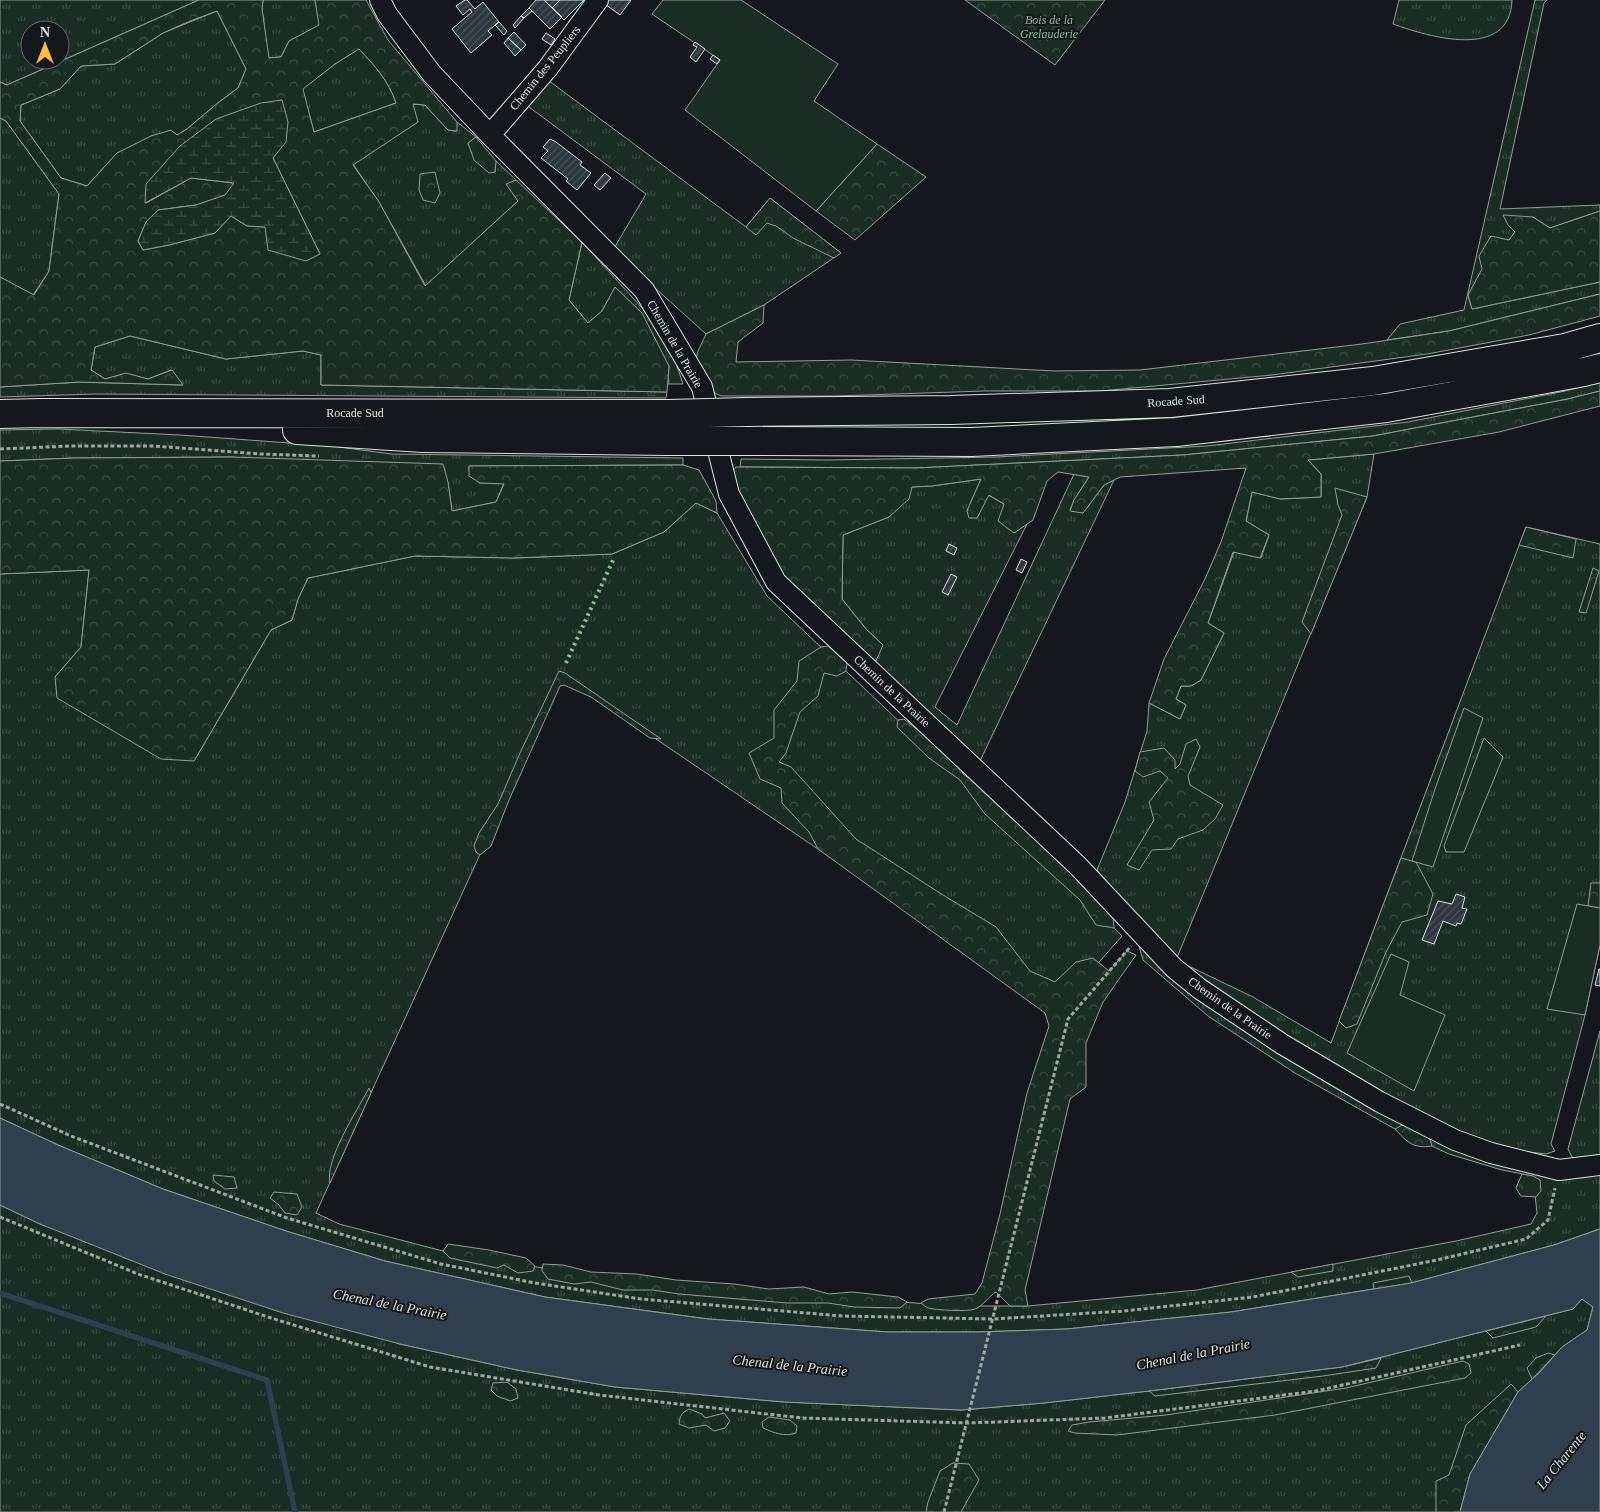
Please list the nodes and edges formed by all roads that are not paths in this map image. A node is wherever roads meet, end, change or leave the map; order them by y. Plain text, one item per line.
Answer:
1 (380, 0) edge
2 (598, 0) edge
3 (490, 135) junction
4 (1600, 338) edge
5 (1600, 368) edge
6 (41, 413) junction
7 (0, 414) edge
8 (1600, 1165) edge

1 - 3 street, Chemin de la Prairie
2 - 3 street, Chemin des Peupliers
3 - 8 street, Chemin de la Prairie
4 - 6 highway, Rocade Sud, bridge
5 - 6 highway, Rocade Sud, bridge
6 - 7 highway, Rocade Sud

